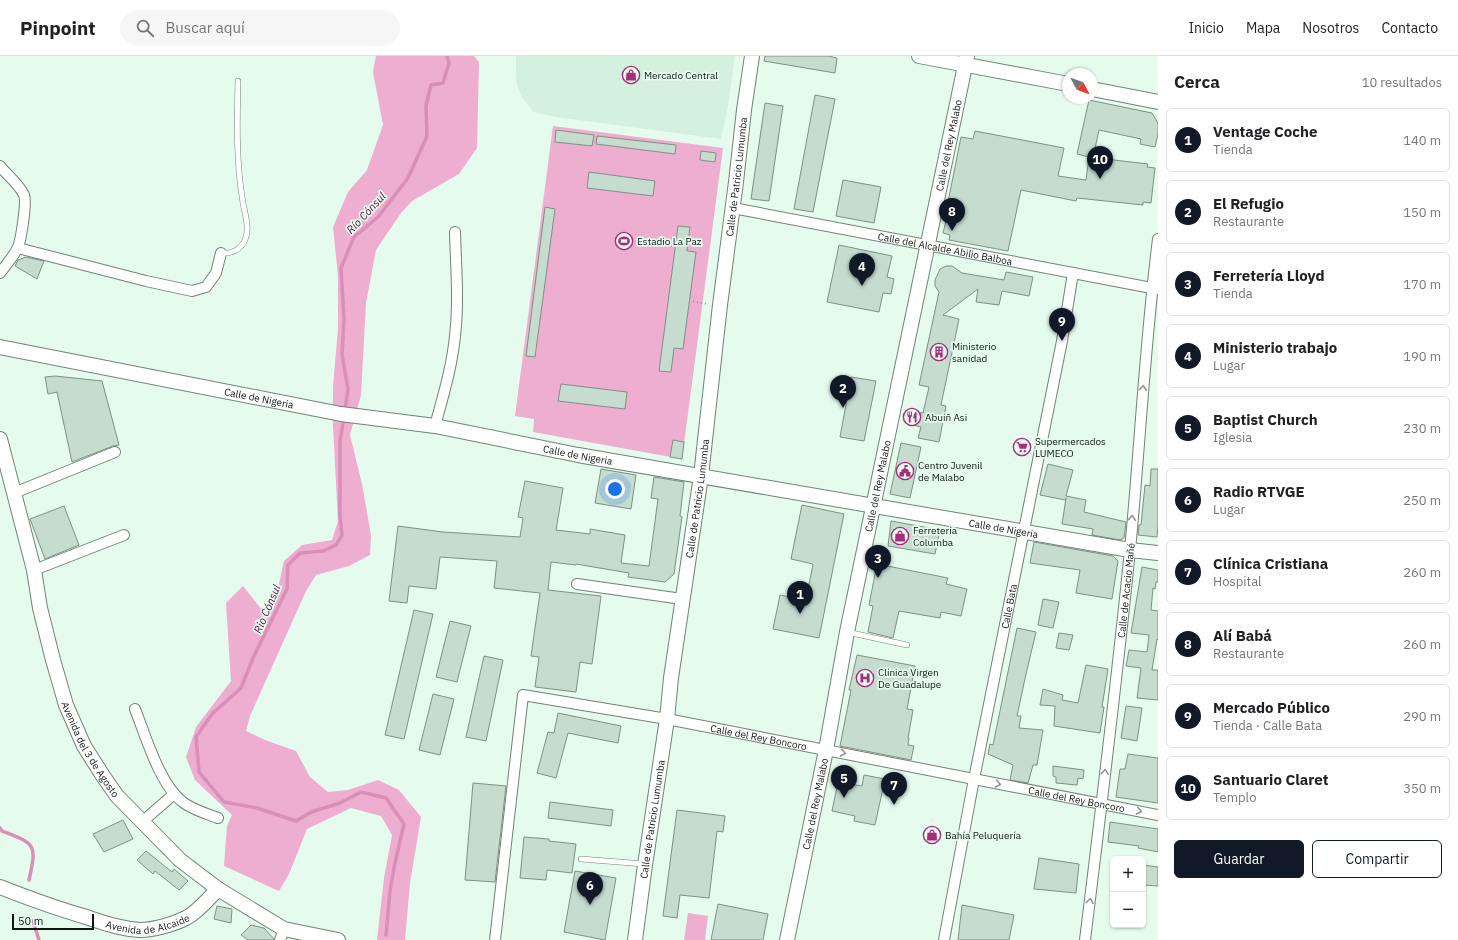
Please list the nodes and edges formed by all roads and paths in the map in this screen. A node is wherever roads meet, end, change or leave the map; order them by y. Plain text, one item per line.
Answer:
1 (752, 56) edge
2 (919, 56) edge
3 (966, 60) edge
4 (238, 81) dead end
5 (1062, 83) edge
6 (1098, 90) edge
7 (1158, 102) edge
8 (0, 166) edge
9 (733, 208) junction
10 (455, 232) dead end
11 (1158, 239) edge
12 (926, 246) junction
13 (18, 248) junction
14 (220, 253) joint
15 (0, 273) edge
16 (1073, 273) junction
17 (1155, 289) edge
18 (689, 301) dead end
19 (720, 305) junction
20 (0, 347) edge
21 (435, 426) junction
22 (0, 439) edge
23 (115, 452) dead end
24 (701, 476) junction
25 (14, 493) junction
26 (873, 506) junction
27 (1023, 532) junction
28 (124, 535) dead end
29 (1130, 550) junction
30 (1158, 553) edge
31 (34, 570) junction
32 (577, 584) dead end
33 (682, 599) junction
34 (847, 632) junction
35 (907, 645) dead end
36 (135, 709) dead end
37 (667, 719) junction
38 (826, 750) junction
39 (974, 779) junction
40 (174, 794) junction
41 (1102, 804) junction
42 (1158, 815) edge
43 (218, 818) dead end
44 (142, 822) junction
45 (581, 858) dead end
46 (645, 865) junction
47 (0, 887) edge
48 (218, 889) junction
49 (282, 935) edge
50 (338, 940) edge
51 (495, 940) edge
52 (635, 940) edge
53 (787, 940) edge
54 (944, 940) edge
55 (1085, 940) edge

1 - 9 street, Calle de Patricio Lumumba
2 - 3 street
3 - 5 street
3 - 12 street, Calle del Rey Malabo
4 - 14 lane
6 - 7 street
8 - 13 street
9 - 12 street, Calle del Alcalde Abilio Balboa
9 - 19 street, Calle de Patricio Lumumba
10 - 21 street
11 - 17 street, Calle de Acacio Mañé
12 - 16 street, Calle del Alcalde Abilio Balboa
12 - 26 street, Calle del Rey Malabo
13 - 14 street
13 - 15 street
16 - 17 street, Calle del Alcalde Abilio Balboa
16 - 27 street, Calle Bata
29 -> 17 street, Calle de Acacio Mañé
18 - 19 path
19 - 24 street, Calle de Patricio Lumumba
20 - 21 street, Calle de Nigeria
21 - 24 street, Calle de Nigeria
22 - 25 street, Avenida del 3 de Agosto
23 - 25 street
24 - 26 street, Calle de Nigeria
24 - 33 street, Calle de Patricio Lumumba
25 - 31 street, Avenida del 3 de Agosto
26 - 27 street, Calle de Nigeria
26 - 34 street, Calle del Rey Malabo
27 - 29 street, Calle de Nigeria
27 - 39 street, Calle Bata
28 - 31 street
29 - 30 street, Calle de Nigeria
41 -> 29 street, Calle de Acacio Mañé
31 - 44 street, Avenida del 3 de Agosto
32 - 33 street
33 - 37 street, Calle de Patricio Lumumba
34 - 35 lane
34 - 38 street, Calle del Rey Malabo
36 - 40 street
37 - 38 street, Calle del Rey Boncoro
37 - 46 street, Calle de Patricio Lumumba
37 - 51 street, Calle del Rey Boncoro
38 -> 39 street, Calle del Rey Boncoro
38 - 53 street, Calle del Rey Malabo
39 -> 41 street, Calle del Rey Boncoro
39 - 54 street, Calle Bata
40 - 43 street
40 - 44 street
41 -> 42 street, Calle del Rey Boncoro
55 -> 41 street, Calle de Acacio Mañé
44 - 48 street, Avenida del 3 de Agosto
45 - 46 lane
46 - 52 street, Calle de Patricio Lumumba
47 - 48 street, Avenida de Alcaide
48 - 49 street, Avenida del 3 de Agosto
49 - 50 street, Avenida del 3 de Agosto

